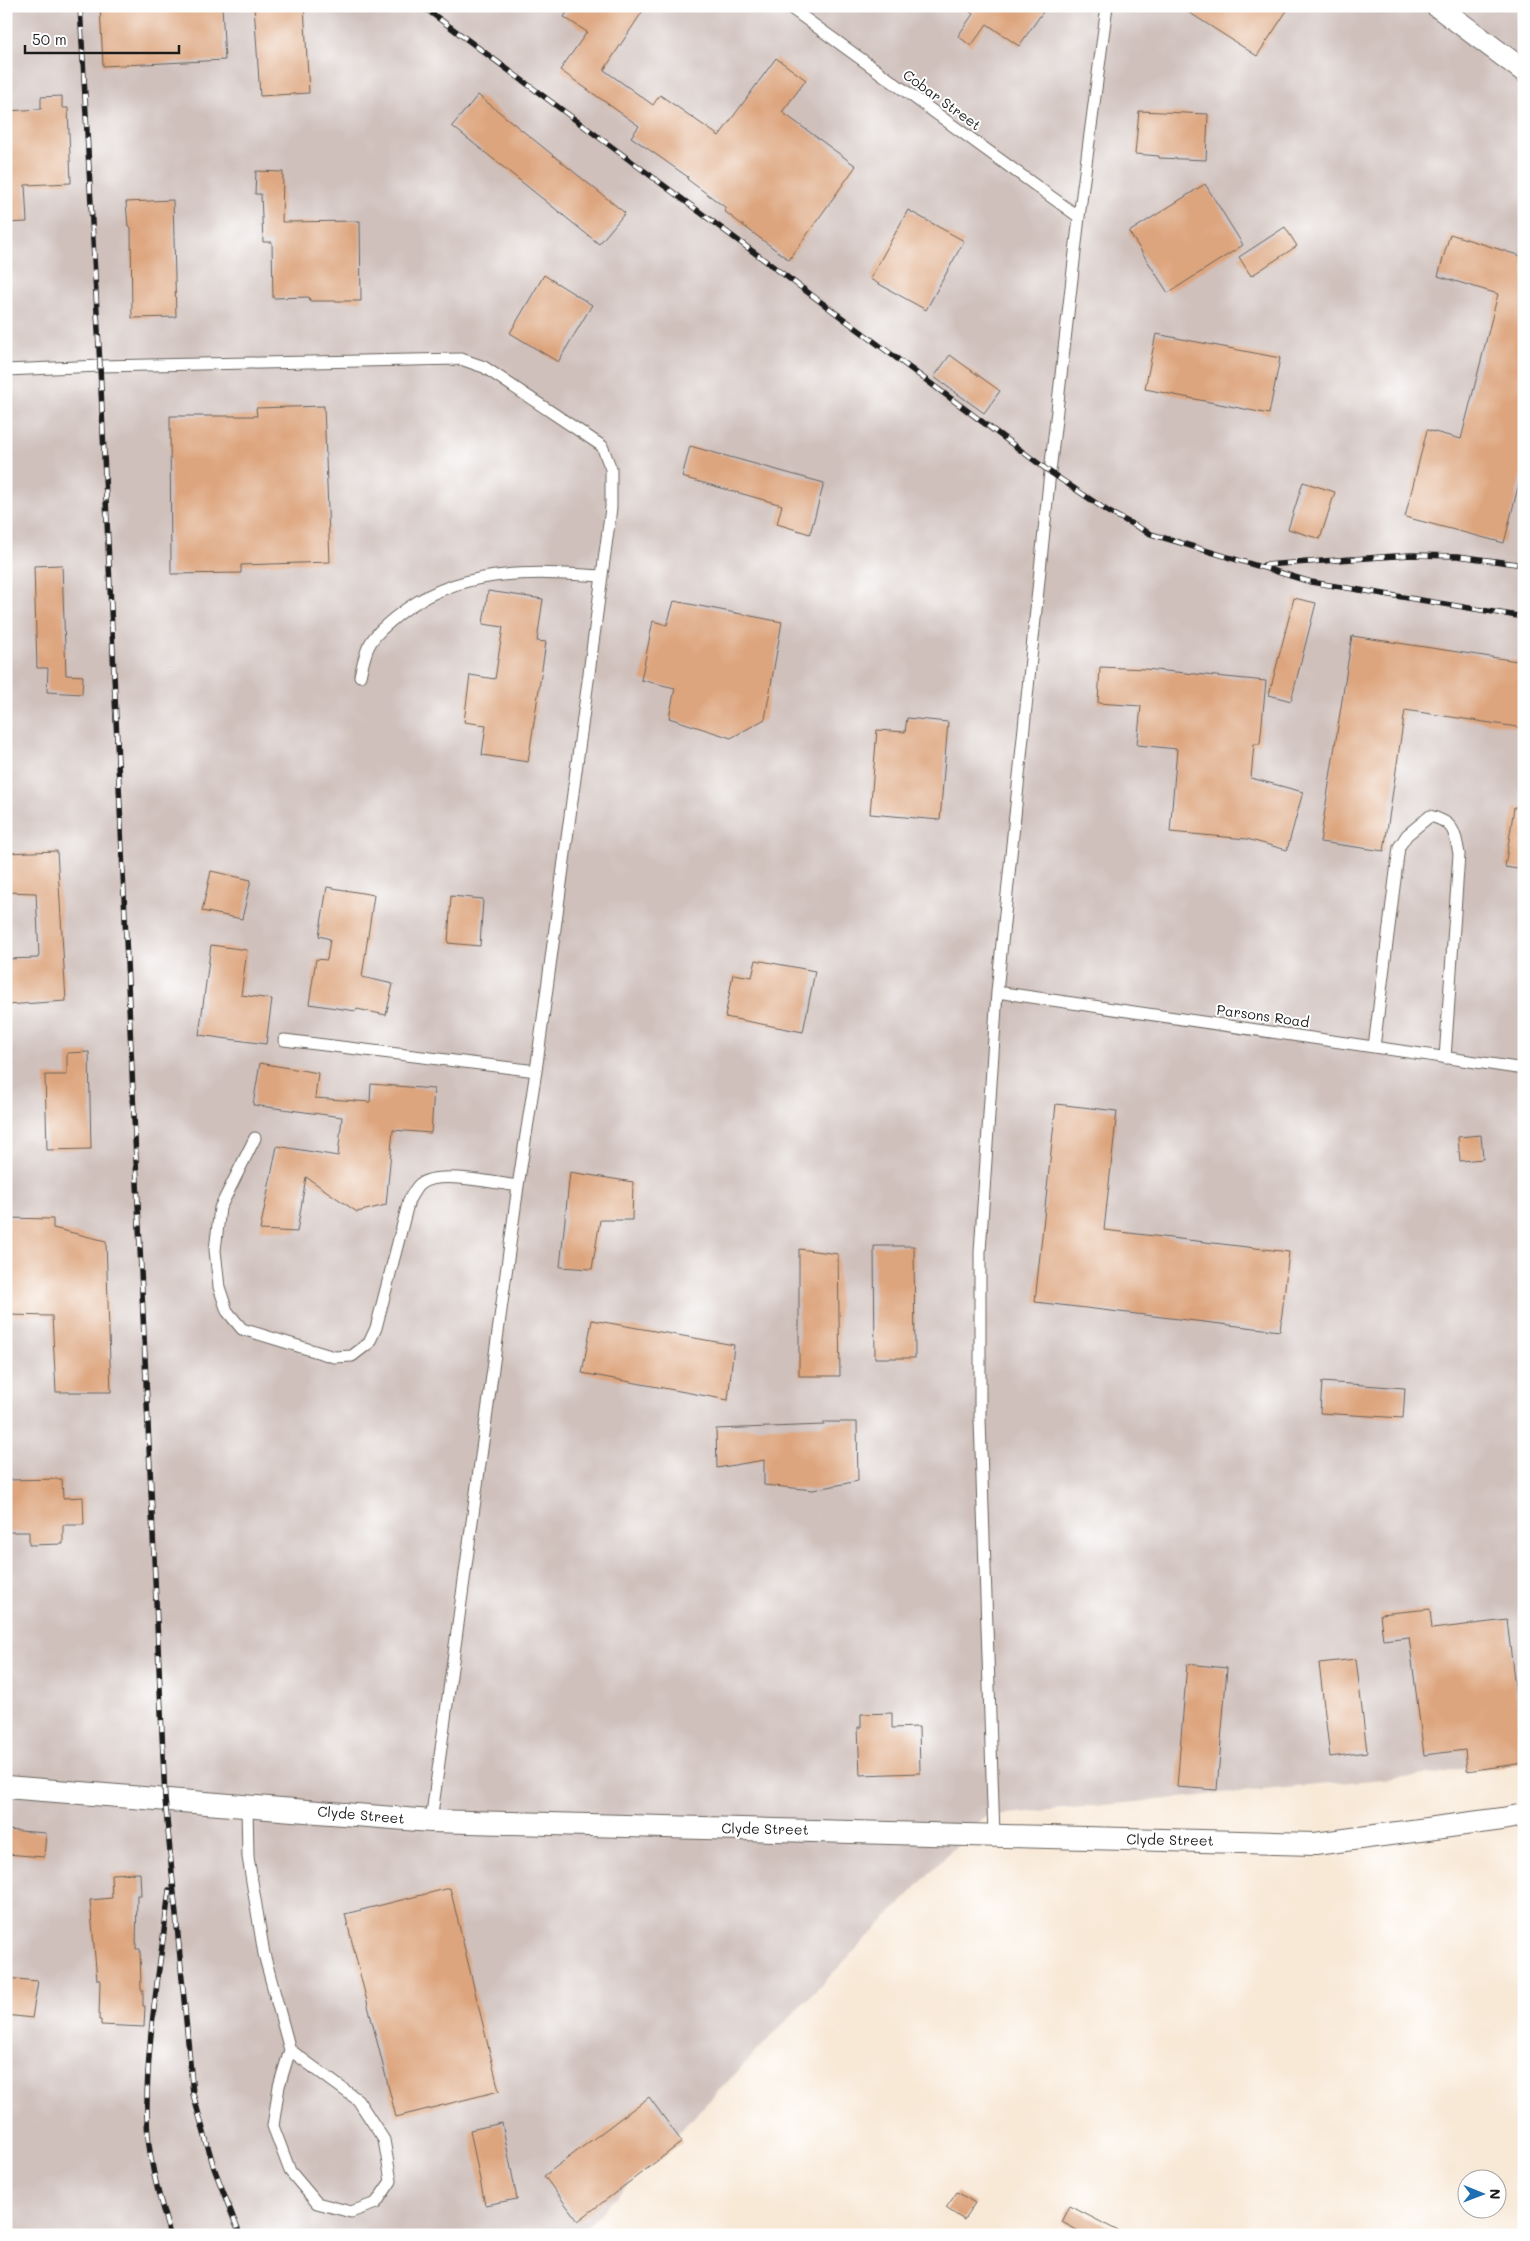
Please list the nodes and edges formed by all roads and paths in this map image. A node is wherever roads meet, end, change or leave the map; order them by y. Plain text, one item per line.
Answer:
1 (788, 6) edge
2 (1107, 6) edge
3 (1437, 6) edge
4 (1524, 71) edge
5 (1079, 217) junction
6 (6, 370) edge
7 (601, 576) junction
8 (360, 676) dead end
9 (997, 992) junction
10 (284, 1040) dead end
11 (1374, 1047) junction
12 (1445, 1058) junction
13 (1524, 1069) edge
14 (536, 1071) junction
15 (255, 1138) dead end
16 (518, 1186) junction
17 (6, 1787) edge
18 (246, 1806) junction
19 (1524, 1814) edge
20 (431, 1821) junction
21 (994, 1834) junction
22 (290, 2050) junction

1 - 5 lane, Cobar Street
2 - 5 lane
3 - 4 street
5 - 9 lane
6 - 7 lane
7 - 8 lane
7 - 14 lane
9 - 11 lane, Parsons Road
9 - 21 lane
10 - 14 lane
11 - 12 lane, Parsons Road
11 - 12 lane
12 - 13 lane, Parsons Road
14 - 16 lane
15 - 16 lane
16 - 20 lane
17 - 18 street, Clyde Street
18 - 20 street, Clyde Street
18 - 22 lane
19 - 21 street, Clyde Street
20 - 21 street, Clyde Street
22 - 22 lane

